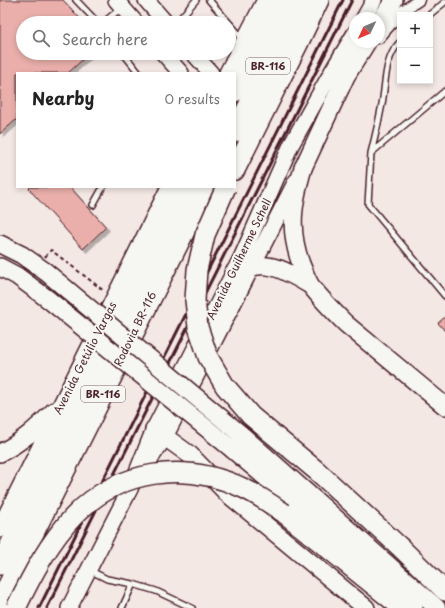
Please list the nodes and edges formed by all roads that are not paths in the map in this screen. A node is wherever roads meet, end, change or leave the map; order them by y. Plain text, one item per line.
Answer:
1 (76, 0) edge
2 (146, 0) edge
3 (196, 0) edge
4 (209, 0) edge
5 (266, 0) edge
6 (282, 0) edge
7 (301, 0) edge
8 (319, 0) edge
9 (375, 0) edge
10 (394, 0) edge
11 (419, 0) edge
12 (122, 2) edge
13 (445, 2) edge
14 (368, 12) edge
15 (371, 12) edge
16 (433, 12) edge
17 (385, 14) edge
18 (91, 16) edge
19 (110, 16) edge
20 (131, 16) edge
21 (160, 16) edge
22 (182, 16) edge
23 (223, 16) edge
24 (385, 31) edge
25 (236, 32) edge
26 (244, 41) junction
27 (349, 43) edge
28 (397, 44) edge
29 (357, 48) edge
30 (363, 48) edge
31 (370, 48) edge
32 (236, 57) edge
33 (129, 60) edge
34 (169, 60) edge
35 (200, 60) edge
36 (234, 60) edge
37 (138, 72) edge
38 (180, 72) edge
39 (211, 72) edge
40 (228, 72) edge
41 (346, 76) junction
42 (236, 90) edge
43 (445, 90) edge
44 (236, 130) edge
45 (372, 153) junction
46 (236, 168) edge
47 (303, 168) junction
48 (102, 188) edge
49 (170, 188) edge
50 (188, 188) edge
51 (206, 188) edge
52 (226, 188) edge
53 (93, 206) dead end
54 (0, 244) edge
55 (253, 265) junction
56 (0, 267) edge
57 (233, 273) junction
58 (310, 284) junction
59 (445, 296) edge
60 (64, 400) junction
61 (445, 406) edge
62 (160, 433) junction
63 (0, 453) edge
64 (0, 529) edge
65 (0, 565) edge
66 (88, 569) junction
67 (133, 584) junction
68 (445, 592) edge
69 (0, 601) edge
70 (16, 608) edge
71 (69, 608) edge
72 (122, 608) edge
73 (192, 608) edge
74 (366, 608) edge
75 (402, 608) edge
76 (414, 608) edge
77 (438, 608) edge

1 - 18 lane
2 - 21 main road
3 - 22 lane
4 - 23 lane
5 - 26 main road
6 - 42 highway, BR-116
7 - 44 highway, BR-116
8 - 46 highway, BR-116
9 - 14 main road
9 - 15 main road
10 - 17 main road
11 - 24 street
12 - 19 lane
12 - 20 main road
13 - 16 lane
25 - 26 lane
26 - 32 main road
27 - 57 main road, Avenida Guilherme Schell
28 - 45 lane
29 - 41 main road, Avenida Guilherme Schell
30 - 41 main road
31 - 41 street
33 - 37 lane
34 - 38 main road
35 - 39 main road
36 - 40 main road
41 - 47 main road, Avenida Guilherme Schell
43 - 45 lane
45 - 59 lane
47 - 55 main road, Avenida Guilherme Schell
47 - 58 main road
48 - 53 lane
49 - 60 main road, Avenida Getúlio Vargas
50 - 65 highway, Rodovia BR-116 / BR-116
51 - 69 highway, Rodovia BR-116 / BR-116
52 - 68 highway, bridge
54 - 77 main road, bridge
55 - 57 main road
55 - 58 main road
55 - 62 main road, Avenida Guilherme Schell
56 - 76 main road, bridge
57 - 62 main road, Avenida Guilherme Schell
58 - 61 main road
60 - 63 main road
60 - 64 main road, Avenida Getúlio Vargas
62 - 66 main road, Avenida Guilherme Schell
62 - 74 main road
66 - 67 lane
66 - 71 main road, Avenida Guilherme Schell
67 - 72 lane
67 - 73 lane
70 - 75 highway, bridge

